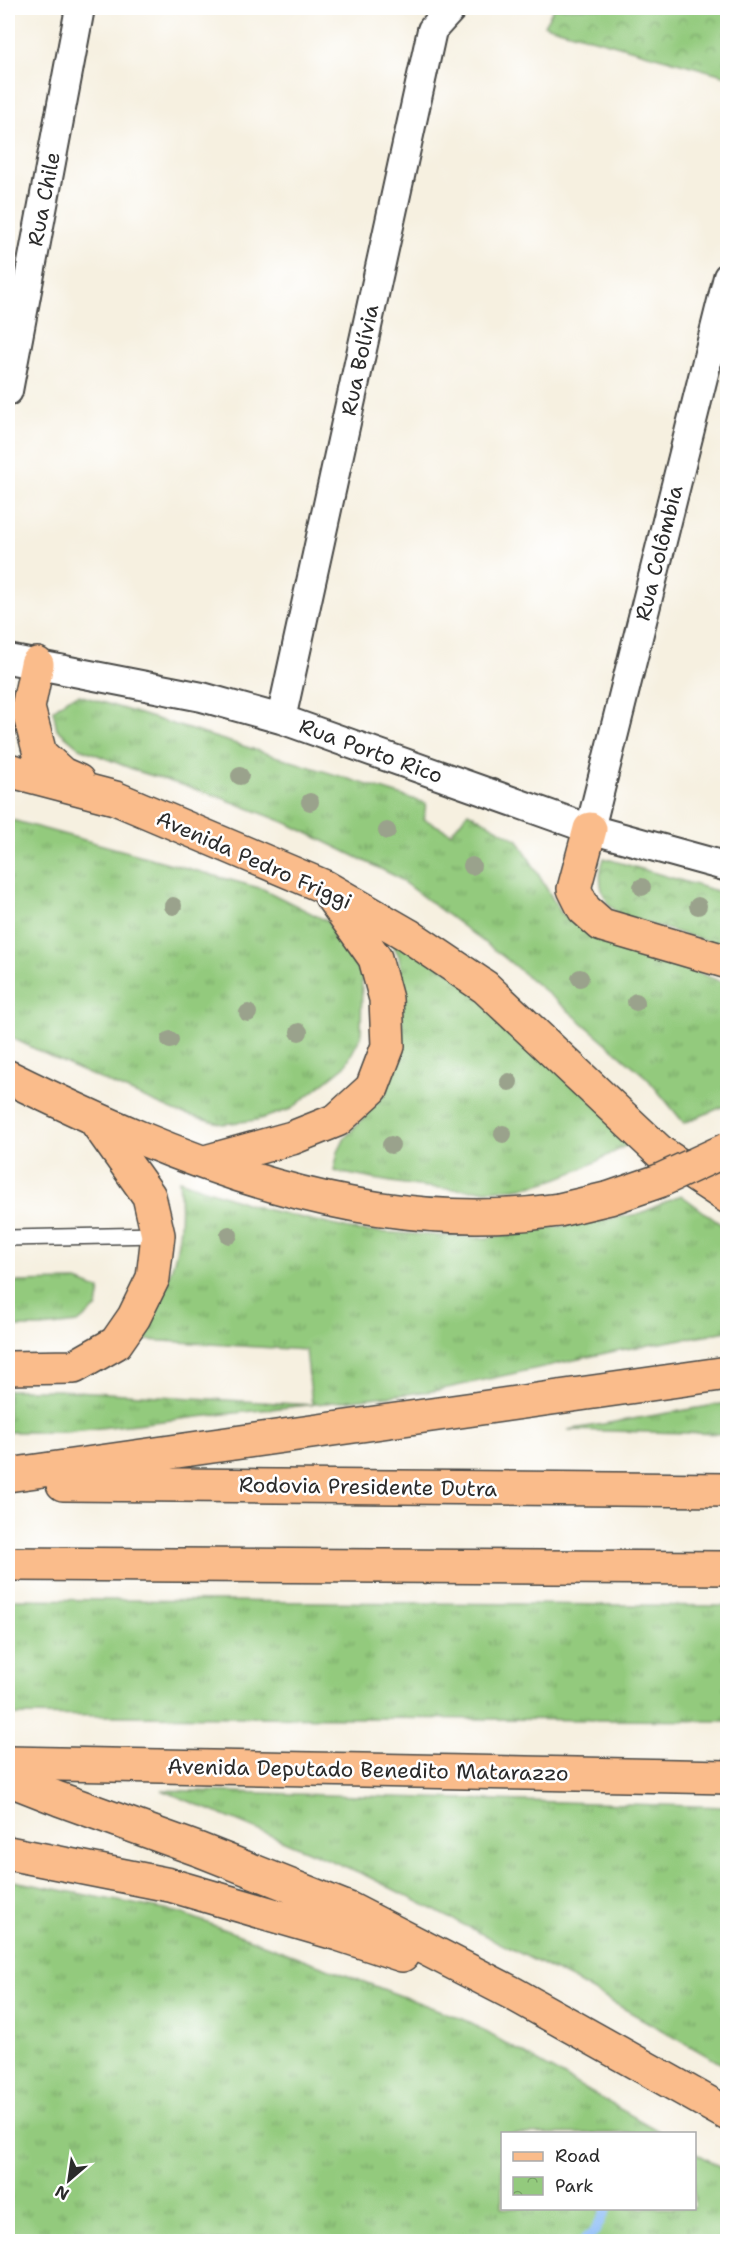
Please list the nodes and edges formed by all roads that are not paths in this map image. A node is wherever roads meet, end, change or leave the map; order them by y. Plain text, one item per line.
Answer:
1 (80, 8) edge
2 (452, 8) edge
3 (728, 277) edge
4 (8, 391) edge
5 (22, 661) edge
6 (281, 719) junction
7 (8, 770) edge
8 (115, 798) junction
9 (590, 829) junction
10 (728, 867) edge
11 (325, 887) junction
12 (728, 962) edge
13 (8, 1077) edge
14 (95, 1120) junction
15 (728, 1149) edge
16 (205, 1162) junction
17 (728, 1197) edge
18 (158, 1235) junction
19 (8, 1238) edge
20 (8, 1368) edge
21 (728, 1373) edge
22 (8, 1475) edge
23 (8, 1483) edge
24 (728, 1490) edge
25 (8, 1564) edge
26 (728, 1568) edge
27 (8, 1763) edge
28 (728, 1777) edge
29 (8, 1779) edge
30 (8, 1853) edge
31 (512, 1993) junction
32 (728, 2114) edge

1 - 4 street, Rua Chile
2 - 6 street, Rua Bolívia
3 - 9 street, Rua Colômbia
5 - 6 street, Rua Porto Rico
5 - 8 main road
6 - 9 street, Rua Porto Rico
7 - 8 main road, Avenida Pedro Friggi
8 - 11 main road, Avenida Pedro Friggi
9 - 10 street, Rua Porto Rico
9 - 12 main road
11 - 16 main road
11 - 17 main road, Avenida Pedro Friggi
13 - 14 main road
14 - 16 main road
14 - 18 main road
15 - 16 main road, bridge
18 - 19 lane
18 - 20 main road
21 - 22 main road
23 - 24 main road, Rodovia Presidente Dutra
25 - 26 main road
27 - 28 main road, Avenida Deputado Benedito Matarazzo
29 - 31 main road
30 - 31 main road
31 - 32 main road

